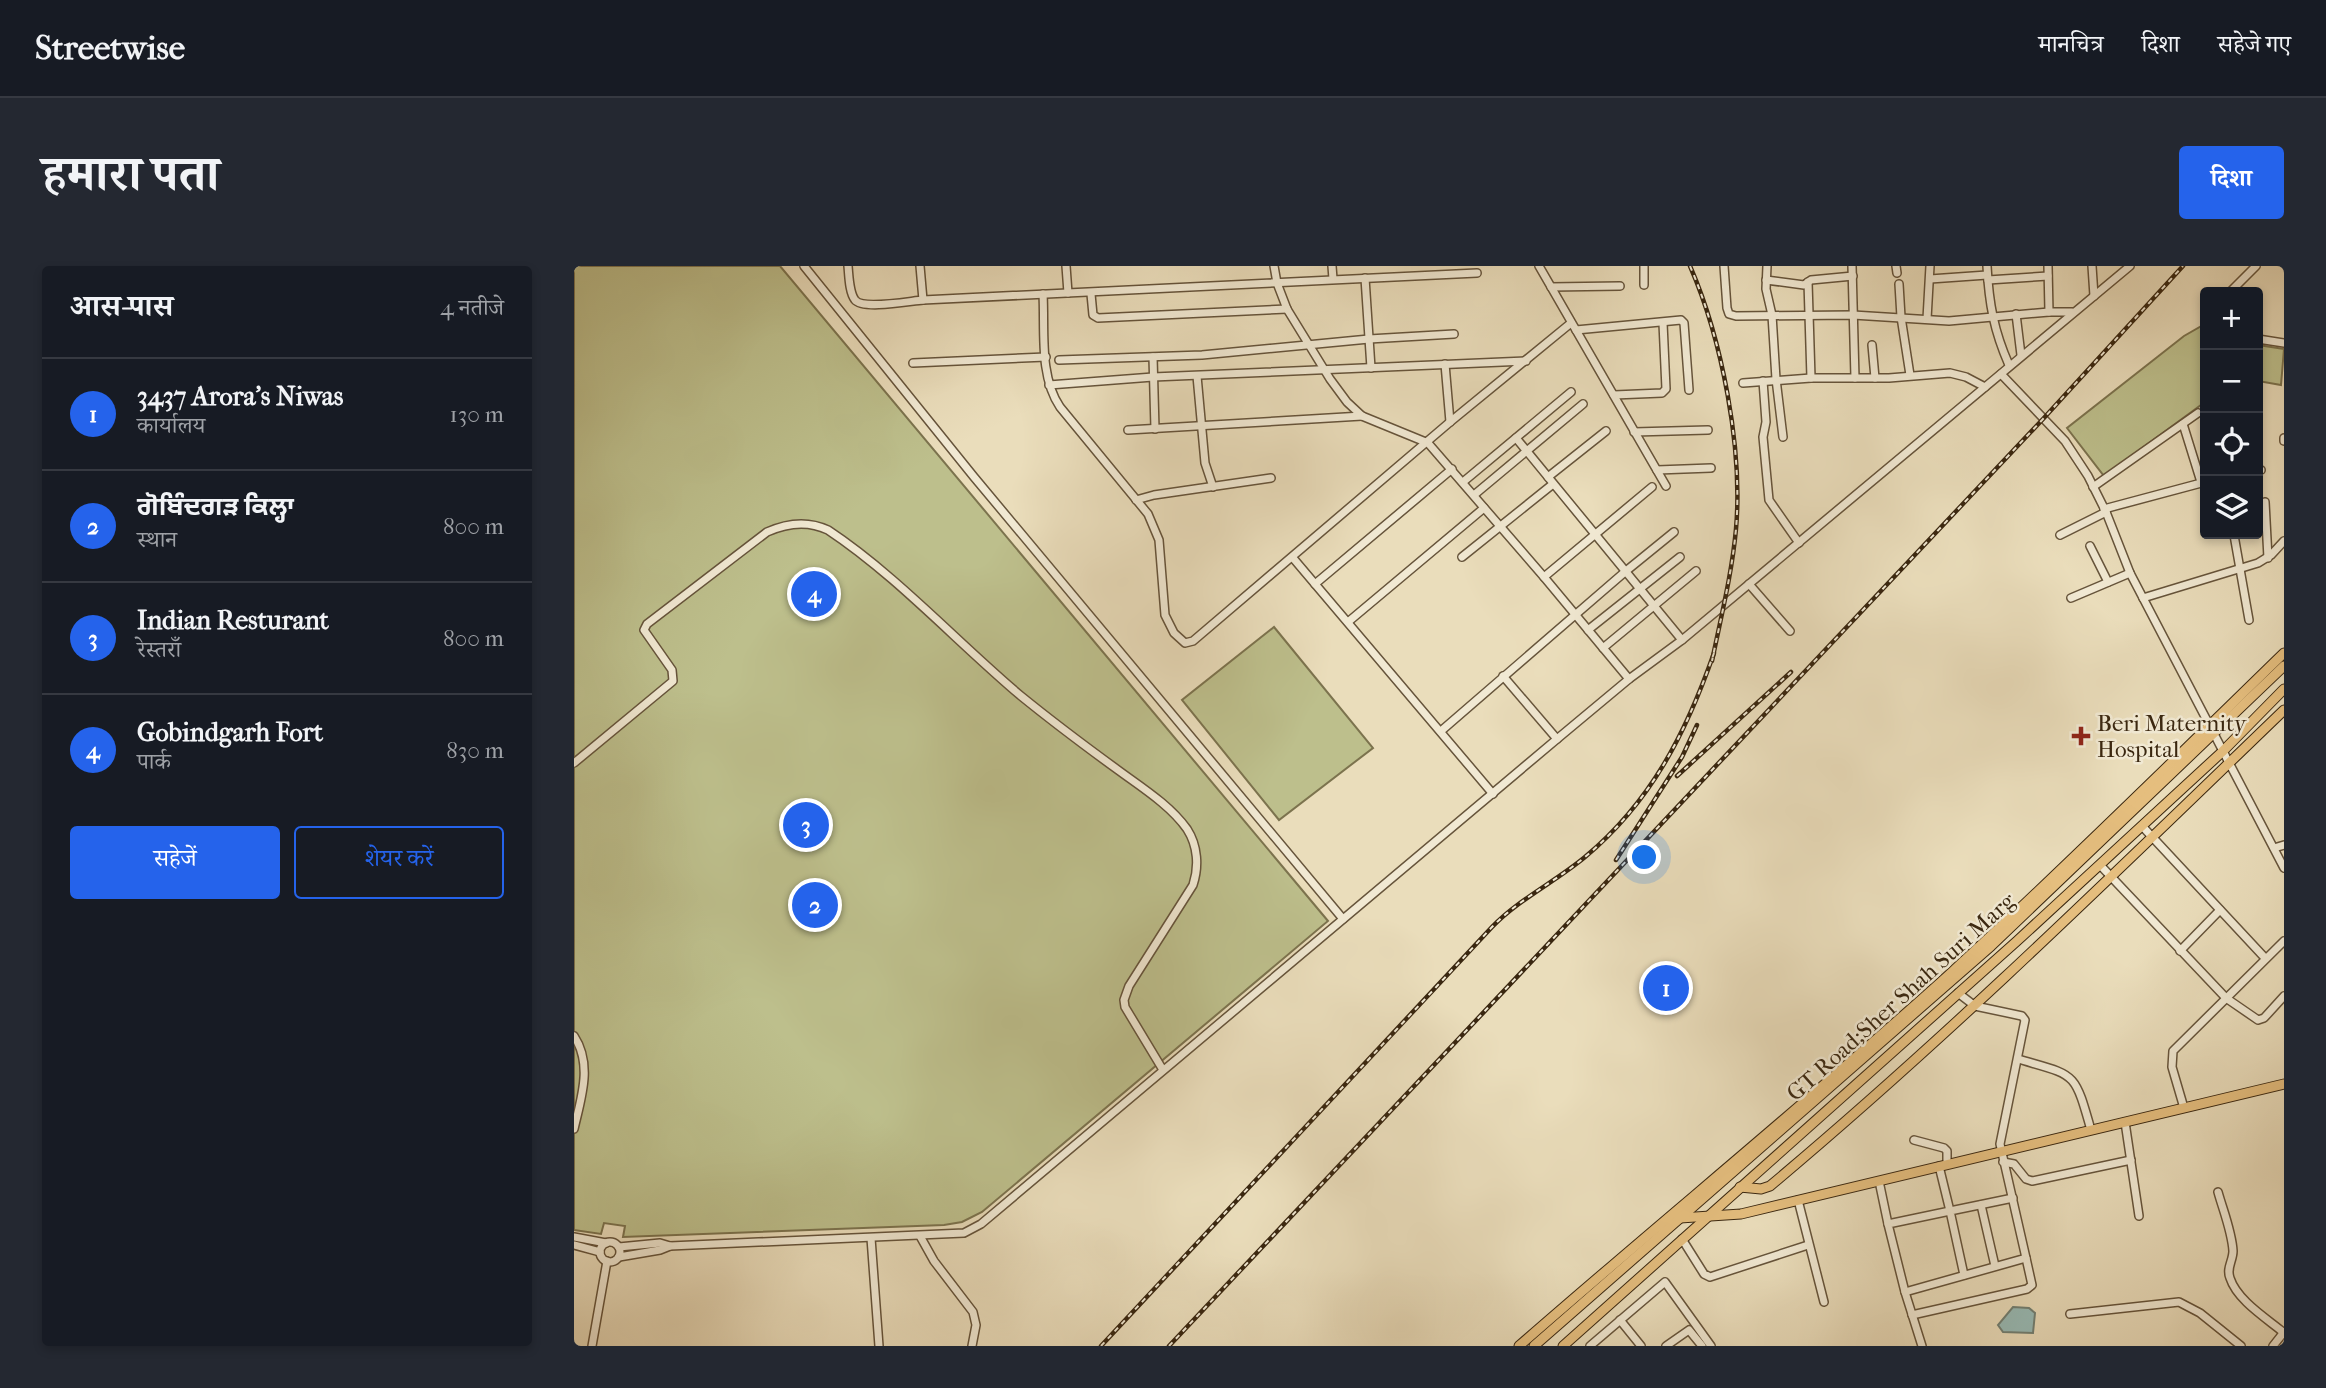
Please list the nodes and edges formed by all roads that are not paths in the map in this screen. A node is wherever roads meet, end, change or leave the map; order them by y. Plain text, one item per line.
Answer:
1 (804, 266) edge
2 (848, 266) edge
3 (920, 266) edge
4 (1066, 266) edge
5 (1274, 266) edge
6 (1332, 266) edge
7 (1539, 266) edge
8 (1644, 266) edge
9 (1724, 266) edge
10 (1767, 266) edge
11 (1852, 266) edge
12 (1930, 266) edge
13 (2048, 266) edge
14 (2092, 266) edge
15 (2130, 266) edge
16 (2256, 266) edge
17 (1466, 270) edge
18 (1476, 273) dead end
19 (1987, 274) edge
20 (1853, 276) junction
21 (2048, 276) junction
22 (1365, 278) junction
23 (1333, 279) junction
24 (1930, 279) junction
25 (1766, 281) junction
26 (1808, 282) junction
27 (1277, 283) junction
28 (1899, 284) dead end
29 (1644, 285) dead end
30 (1620, 286) dead end
31 (1551, 287) junction
32 (2235, 287) edge
33 (1068, 293) junction
34 (1091, 293) junction
35 (1044, 294) junction
36 (2094, 296) junction
37 (923, 300) junction
38 (1287, 309) junction
39 (2049, 312) junction
40 (2073, 312) junction
41 (2016, 314) junction
42 (1772, 315) junction
43 (1853, 315) junction
44 (1810, 316) junction
45 (1991, 316) junction
46 (1900, 317) junction
47 (1927, 319) junction
48 (1663, 323) junction
49 (1574, 327) junction
50 (1454, 334) dead end
51 (1369, 339) junction
52 (2263, 340) edge
53 (2284, 343) edge
54 (1310, 345) junction
55 (1872, 345) dead end
56 (2021, 355) junction
57 (1046, 357) junction
58 (1153, 357) junction
59 (1059, 360) dead end
60 (1526, 361) junction
61 (913, 363) dead end
62 (1445, 364) junction
63 (2009, 365) junction
64 (1371, 368) junction
65 (1324, 369) junction
66 (2001, 373) junction
67 (1910, 375) junction
68 (1197, 376) junction
69 (1153, 377) junction
70 (1811, 377) junction
71 (1855, 378) junction
72 (1875, 378) junction
73 (1776, 379) junction
74 (1763, 381) junction
75 (1743, 383) dead end
76 (1049, 385) junction
77 (1985, 387) junction
78 (1689, 390) dead end
79 (1571, 392) dead end
80 (1614, 394) junction
81 (1583, 404) dead end
82 (2198, 413) dead end
83 (1362, 416) junction
84 (1450, 422) junction
85 (2183, 424) junction
86 (1202, 426) junction
87 (1155, 429) junction
88 (1128, 430) dead end
89 (1708, 430) dead end
90 (1606, 432) dead end
91 (1634, 432) junction
92 (1783, 437) dead end
93 (1516, 438) junction
94 (1427, 443) junction
95 (1527, 451) junction
96 (1711, 468) dead end
97 (1452, 469) junction
98 (1657, 470) junction
99 (2201, 476) edge
100 (1548, 477) junction
101 (1271, 478) dead end
102 (1463, 482) junction
103 (2200, 483) edge
104 (1553, 484) junction
105 (1666, 486) dead end
106 (1213, 487) junction
107 (1652, 487) dead end
108 (2093, 487) junction
109 (1474, 495) junction
110 (1136, 500) junction
111 (2265, 502) dead end
112 (1484, 508) junction
113 (2105, 510) junction
114 (1500, 526) junction
115 (1595, 532) junction
116 (1674, 532) dead end
117 (2060, 535) dead end
118 (2235, 539) edge
119 (2284, 541) edge
120 (1799, 543) junction
121 (2090, 546) dead end
122 (1462, 556) dead end
123 (1680, 557) dead end
124 (1293, 558) junction
125 (2268, 558) junction
126 (2241, 569) junction
127 (1626, 571) junction
128 (1696, 571) dead end
129 (2130, 573) junction
130 (1544, 577) junction
131 (2108, 582) junction
132 (1315, 584) junction
133 (1749, 584) junction
134 (1640, 589) junction
135 (2071, 598) dead end
136 (2143, 598) junction
137 (1655, 605) junction
138 (1575, 614) junction
139 (2249, 620) dead end
140 (1348, 622) junction
141 (1588, 630) junction
142 (1790, 631) dead end
143 (1682, 640) junction
144 (1602, 648) junction
145 (2284, 653) edge
146 (2284, 666) edge
147 (1503, 676) junction
148 (1629, 679) junction
149 (2284, 689) edge
150 (2284, 710) edge
151 (2211, 730) junction
152 (1441, 731) junction
153 (1557, 739) junction
154 (2222, 752) junction
155 (574, 763) edge
156 (2229, 764) junction
157 (1493, 793) junction
158 (2143, 826) junction
159 (2153, 838) junction
160 (2284, 845) edge
161 (2274, 848) junction
162 (2100, 865) junction
163 (2284, 868) edge
164 (2110, 876) junction
165 (2220, 909) junction
166 (1343, 919) junction
167 (2284, 941) edge
168 (2180, 951) junction
169 (2265, 958) junction
170 (1958, 993) junction
171 (2226, 998) junction
172 (2283, 1001) edge
173 (1975, 1006) junction
174 (574, 1036) edge
175 (2018, 1059) junction
176 (1163, 1070) junction
177 (2284, 1084) edge
178 (2185, 1108) junction
179 (2125, 1122) junction
180 (574, 1129) edge
181 (2091, 1130) junction
182 (1914, 1140) dead end
183 (2000, 1151) junction
184 (2131, 1160) junction
185 (2003, 1161) junction
186 (1943, 1165) junction
187 (1879, 1181) junction
188 (1740, 1187) junction
189 (2218, 1192) dead end
190 (2013, 1198) junction
191 (1798, 1200) junction
192 (1981, 1205) junction
193 (1950, 1211) junction
194 (2140, 1216) dead end
195 (1705, 1217) junction
196 (1680, 1218) junction
197 (1888, 1224) junction
198 (920, 1236) junction
199 (574, 1237) edge
200 (871, 1238) junction
201 (1682, 1239) junction
202 (606, 1243) junction
203 (574, 1245) edge
204 (670, 1245) junction
205 (1808, 1245) junction
206 (619, 1247) junction
207 (600, 1252) junction
208 (619, 1257) junction
209 (2026, 1258) junction
210 (607, 1261) junction
211 (1995, 1266) junction
212 (1964, 1275) junction
213 (1905, 1292) junction
214 (1824, 1302) dead end
215 (2070, 1314) dead end
216 (1912, 1315) junction
217 (1620, 1320) junction
218 (2284, 1332) edge
219 (592, 1346) edge
220 (879, 1346) edge
221 (972, 1346) edge
222 (1519, 1346) edge
223 (1534, 1346) edge
224 (1563, 1346) edge
225 (1591, 1346) edge
226 (1641, 1346) edge
227 (1666, 1346) edge
228 (1702, 1346) edge
229 (1711, 1346) edge
230 (1922, 1346) edge
231 (2241, 1346) edge
232 (2273, 1346) edge

1 - 166 street
2 - 37 street
3 - 37 street
4 - 33 street
5 - 27 street
6 - 23 street
7 - 31 street
8 - 29 street
9 - 42 street
10 - 25 street
11 - 20 street
12 - 24 street
13 - 21 street
14 - 36 street
15 - 36 street
16 - 32 street
17 - 18 street
17 - 22 street
19 - 21 street
19 - 24 street
19 - 45 street
20 - 26 street
20 - 43 street
21 - 39 street
22 - 23 street
22 - 51 street
23 - 27 street
24 - 47 street
25 - 26 street
25 - 42 street
26 - 44 street
27 - 34 street
27 - 38 street
28 - 46 street
30 - 31 street
31 - 49 street
33 - 34 street
33 - 35 street
34 - 38 street
35 - 37 street
35 - 57 street
36 - 40 street
38 - 54 street
39 - 40 street
39 - 41 street
40 - 56 street
41 - 45 street
41 - 56 street
42 - 44 street
42 - 73 street
43 - 44 street
43 - 46 street
43 - 71 street
44 - 70 street
45 - 47 street
45 - 63 street
46 - 47 street
46 - 67 street
48 - 49 street
48 - 78 street
48 - 80 street
49 - 60 street
49 - 80 street
50 - 51 street
51 - 54 street
51 - 64 street
52 - 53 street
54 - 58 street
54 - 65 street
55 - 72 street
56 - 63 street
57 - 61 street
57 - 76 street
58 - 59 street
58 - 69 street
60 - 62 street
60 - 84 street
62 - 64 street
62 - 84 street
63 - 66 street
64 - 65 street
65 - 68 street
65 - 83 street
66 - 77 street
66 - 108 street
67 - 72 street
67 - 77 street
68 - 69 street
68 - 86 street
69 - 76 street
69 - 87 street
70 - 71 street
70 - 73 street
71 - 72 street
73 - 74 street
73 - 92 street
74 - 75 street
74 - 120 street
76 - 110 street
77 - 120 street
79 - 93 street
80 - 91 street
81 - 95 street
82 - 85 street
83 - 86 street
83 - 94 street
84 - 94 street
85 - 99 street
85 - 108 street
86 - 87 street
86 - 106 street
87 - 88 street
89 - 91 street
90 - 100 street
91 - 98 street
93 - 95 street
93 - 102 street
94 - 97 street
94 - 124 street
95 - 100 street
95 - 109 street
96 - 98 street
97 - 102 street
97 - 132 street
98 - 105 street
100 - 104 street
101 - 106 street
102 - 109 street
103 - 113 street
104 - 114 street
104 - 115 street
106 - 110 street
107 - 115 street
108 - 113 street
109 - 112 street
110 - 124 street
111 - 125 street
112 - 114 street
112 - 140 street
113 - 117 street
113 - 129 street
114 - 122 street
114 - 130 street
115 - 127 street
115 - 130 street
116 - 127 street
118 - 126 street
119 - 125 street
120 - 133 street
121 - 131 street
123 - 134 street
124 - 132 street
125 - 126 street
126 - 136 street
126 - 139 street
127 - 134 street
127 - 138 street
128 - 137 street
129 - 131 street
129 - 136 street
130 - 138 street
131 - 135 street
132 - 140 street
133 - 142 street
133 - 143 street
134 - 137 street
134 - 141 street
136 - 151 street
137 - 143 street
137 - 144 street
138 - 141 street
138 - 147 street
140 - 152 street
141 - 144 street
143 - 148 street
144 - 148 street
145 - 151 main road
146 - 151 main road, GT Road;Sher Shah Suri Marg
147 - 152 street
147 - 153 street
148 - 153 street
149 - 154 main road, GT Road;Sher Shah Suri Marg
150 - 156 main road
151 - 154 street
151 - 196 main road, GT Road;Sher Shah Suri Marg
151 - 222 main road
152 - 157 street
153 - 157 street
154 - 156 street
154 - 158 main road, GT Road;Sher Shah Suri Marg
155 - 176 street
156 - 159 main road
156 - 161 street
157 - 166 street
158 - 159 street
158 - 162 main road, GT Road;Sher Shah Suri Marg
159 - 164 main road
159 - 165 street
160 - 161 street
161 - 163 street
162 - 164 street
162 - 170 main road, GT Road;Sher Shah Suri Marg
164 - 168 street
164 - 173 main road
165 - 168 street
165 - 169 street
166 - 176 street
167 - 169 street
168 - 171 street
169 - 171 street
170 - 173 street
170 - 188 main road, GT Road;Sher Shah Suri Marg
171 - 172 street
171 - 178 street
173 - 175 street
173 - 188 main road
174 - 180 street
175 - 181 street
175 - 183 street
176 - 198 street
177 - 178 main road
178 - 179 main road
179 - 181 main road
179 - 184 street
181 - 183 main road
182 - 186 street
183 - 185 street
183 - 186 main road
184 - 185 street
184 - 194 street
185 - 190 street
186 - 187 main road
186 - 193 street
187 - 191 main road
187 - 197 street
188 - 195 main road, GT Road;Sher Shah Suri Marg
189 - 218 street
190 - 192 street
190 - 209 street
191 - 195 main road
191 - 205 street
192 - 193 street
192 - 211 street
193 - 197 street
193 - 212 street
195 - 196 main road
195 - 201 main road, GT Road;Sher Shah Suri Marg
196 - 223 main road, GT Road;Sher Shah Suri Marg
197 - 213 street
198 - 200 street
198 - 221 street
199 - 202 street
200 - 204 street
200 - 220 street
201 - 205 street
201 - 224 main road, GT Road;Sher Shah Suri Marg
202 - 206 street
202 - 207 street
203 - 207 street
204 - 206 street
204 - 208 street
205 - 214 street
206 - 208 street
207 - 210 street
208 - 210 street
209 - 211 street
209 - 216 street
210 - 219 street
211 - 212 street
212 - 213 street
213 - 216 street
215 - 231 street
216 - 230 street
217 - 225 street
217 - 226 street
217 - 229 street
218 - 232 street
227 - 228 street

